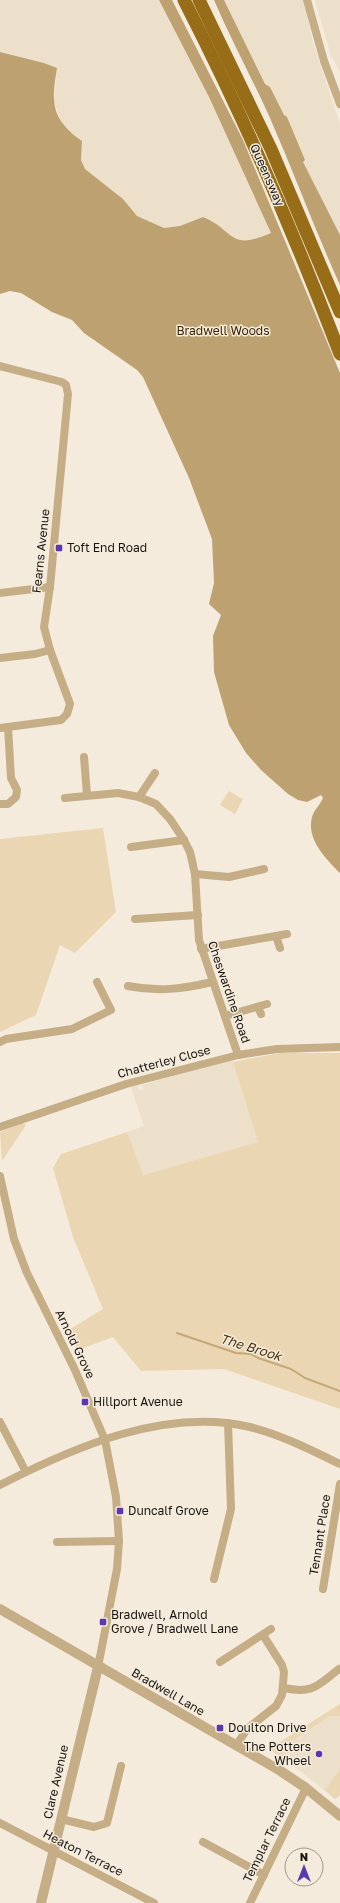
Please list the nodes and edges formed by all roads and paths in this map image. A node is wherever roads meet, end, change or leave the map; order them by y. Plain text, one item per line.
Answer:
1 (179, 0) edge
2 (184, 0) edge
3 (199, 0) edge
4 (209, 0) edge
5 (307, 0) edge
6 (216, 62) junction
7 (340, 104) edge
8 (308, 234) junction
9 (340, 312) edge
10 (340, 354) edge
11 (0, 366) edge
12 (50, 587) junction
13 (0, 593) edge
14 (50, 650) junction
15 (0, 658) edge
16 (4, 728) edge
17 (84, 757) dead end
18 (155, 773) dead end
19 (87, 795) junction
20 (139, 797) junction
21 (65, 798) dead end
22 (0, 804) edge
23 (184, 840) junction
24 (131, 847) dead end
25 (264, 869) dead end
26 (195, 874) junction
27 (198, 915) junction
28 (134, 919) dead end
29 (287, 934) dead end
30 (276, 936) junction
31 (280, 948) dead end
32 (201, 949) junction
33 (96, 982) dead end
34 (212, 982) junction
35 (128, 986) dead end
36 (266, 1004) dead end
37 (225, 1016) junction
38 (0, 1042) edge
39 (340, 1047) edge
40 (238, 1054) junction
41 (0, 1127) edge
42 (0, 1176) edge
43 (0, 1422) edge
44 (228, 1423) junction
45 (105, 1440) junction
46 (340, 1464) edge
47 (26, 1472) junction
48 (340, 1484) edge
49 (0, 1485) edge
50 (119, 1541) junction
51 (58, 1542) dead end
52 (214, 1579) dead end
53 (323, 1589) dead end
54 (1, 1614) edge
55 (271, 1629) dead end
56 (263, 1635) junction
57 (220, 1662) dead end
58 (98, 1667) junction
59 (339, 1669) dead end
60 (284, 1688) junction
61 (236, 1746) junction
62 (121, 1766) dead end
63 (306, 1788) junction
64 (340, 1816) edge
65 (61, 1819) junction
66 (0, 1823) edge
67 (203, 1842) dead end
68 (53, 1852) junction
69 (264, 1875) junction
70 (41, 1903) edge
71 (154, 1903) edge
72 (250, 1903) edge

1 - 6 highway
2 - 6 highway, Queensway
3 - 8 highway, Queensway
4 - 8 highway
5 - 7 street
6 - 10 highway, Queensway
8 - 9 highway, Queensway
11 - 12 street, Fearns Avenue
12 - 13 street
12 - 14 street, Fearns Avenue
14 - 15 street
14 - 16 street, Fearns Avenue
16 - 22 street
17 - 19 street
18 - 20 street
19 - 20 street, Cheswardine Road
19 - 21 street, Cheswardine Road
20 - 23 street, Cheswardine Road
23 - 24 street
23 - 26 street, Cheswardine Road
25 - 26 street
26 - 27 street, Cheswardine Road
27 - 28 street
27 - 32 street, Cheswardine Road
29 - 30 street
30 - 31 street
30 - 32 street
32 - 34 street, Cheswardine Road
33 - 38 street
34 - 35 street
34 - 37 street, Cheswardine Road
36 - 37 street
37 - 40 street, Cheswardine Road
39 - 40 street, Chatterley Close
40 - 41 street, Chatterley Close
42 - 45 street, Arnold Grove
43 - 47 street
44 - 45 street
44 - 46 street
44 - 52 street
45 - 47 street
45 - 50 street, Arnold Grove
47 - 49 street
48 - 53 street, Tennant Place
50 - 51 street
50 - 58 street, Arnold Grove
54 - 58 street, Bradwell Lane
55 - 56 street
56 - 57 street
56 - 60 street
58 - 61 street, Bradwell Lane
58 - 65 street, Clare Avenue
59 - 60 street
60 - 61 street
61 - 63 street, Bradwell Lane
62 - 65 street
63 - 64 street, Bradwell Lane
63 - 69 street, Templar Terrace
65 - 68 street, Clare Avenue
66 - 68 street, Heaton Terrace
67 - 69 street
68 - 70 street, Clare Avenue
68 - 71 street, Heaton Terrace
69 - 72 street, Templar Terrace

